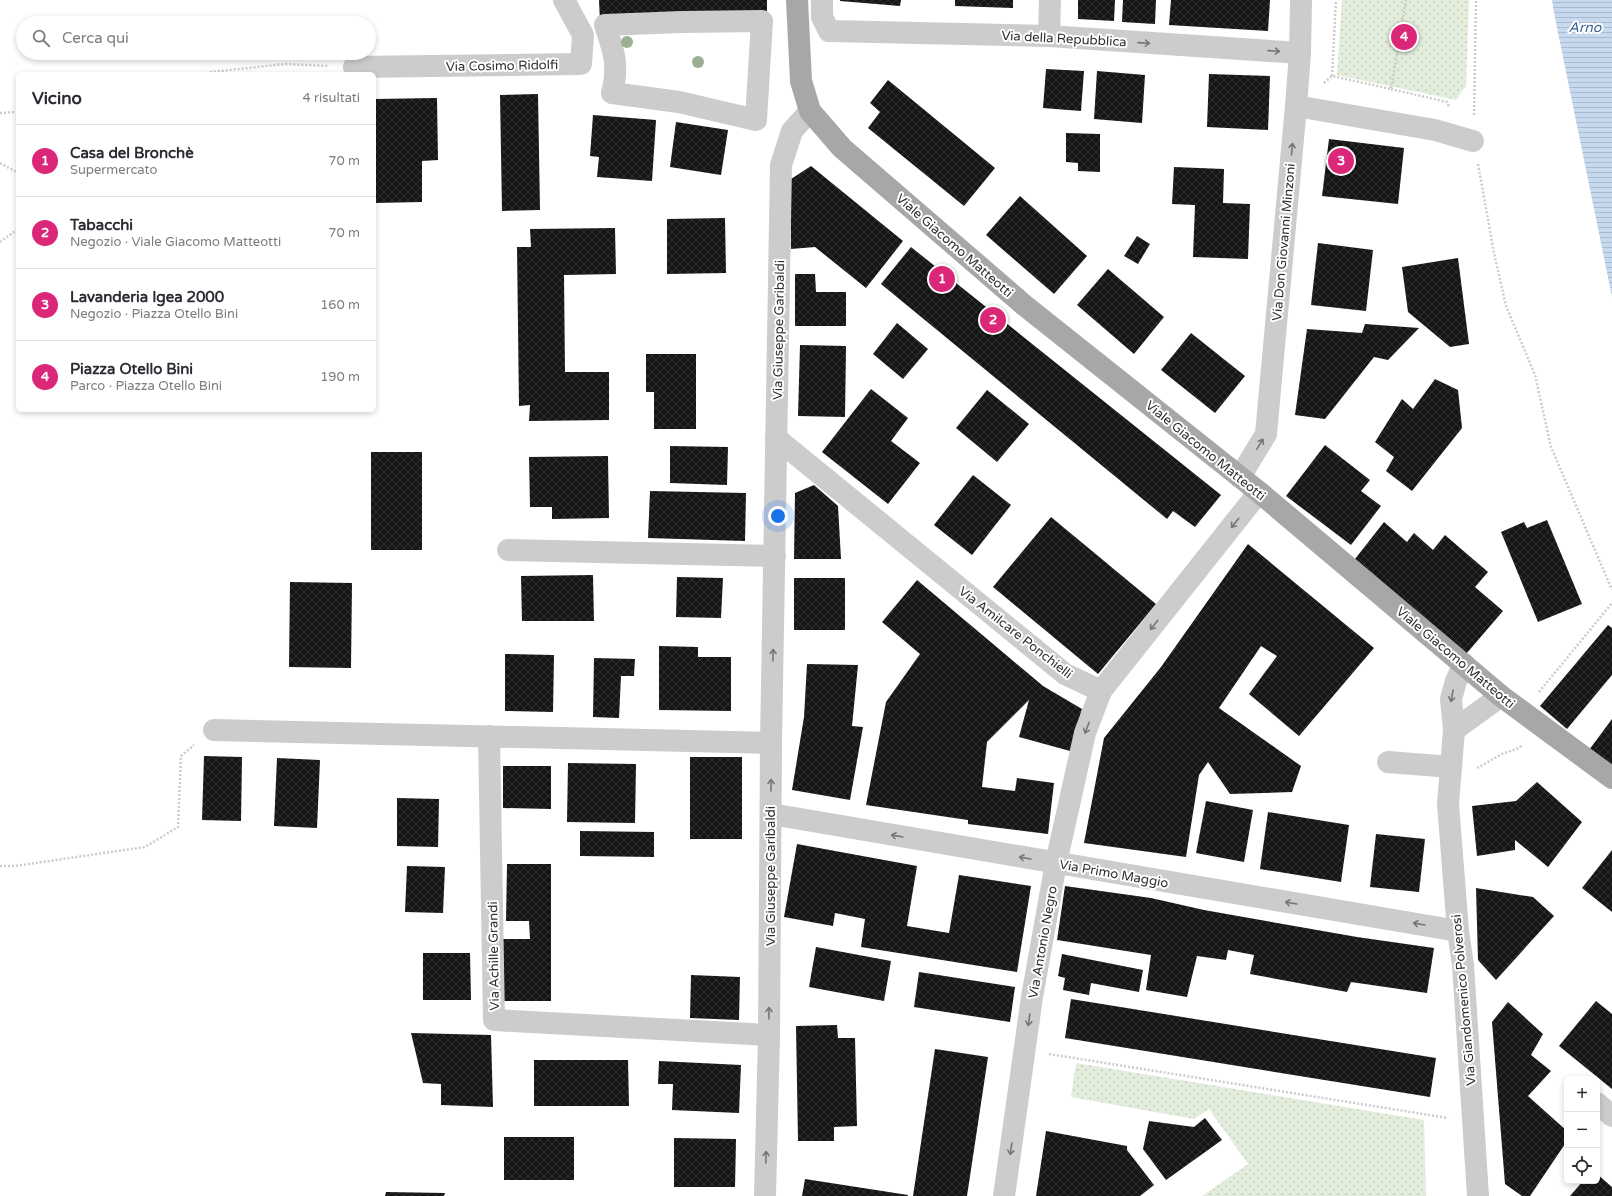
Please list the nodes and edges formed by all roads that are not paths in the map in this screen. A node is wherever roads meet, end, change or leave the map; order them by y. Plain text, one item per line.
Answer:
1 (564, 0) edge
2 (822, 0) edge
3 (1050, 0) edge
4 (1301, 0) edge
5 (797, 8) edge
6 (1049, 36) junction
7 (1300, 53) junction
8 (354, 67) road end
9 (612, 93) joint
10 (1296, 106) junction
11 (810, 111) junction
12 (1473, 141) road end
13 (776, 438) junction
14 (1240, 477) junction
15 (1259, 492) junction
16 (508, 550) dead end
17 (775, 556) junction
18 (1464, 664) junction
19 (1101, 691) junction
20 (1501, 696) junction
21 (214, 730) road end
22 (1454, 730) junction
23 (489, 736) junction
24 (771, 743) junction
25 (1388, 762) dead end
26 (1450, 775) junction
27 (1612, 778) edge
28 (771, 814) junction
29 (1056, 863) junction
30 (1458, 931) junction
31 (769, 1035) junction
32 (1600, 1106) edge
33 (1612, 1116) edge
34 (765, 1196) edge
35 (1004, 1196) edge
36 (1478, 1196) edge

1 - 8 street, Via Cosimo Ridolfi
2 - 6 street, Via della Repubblica
3 - 6 street
4 - 7 street, Via Don Giovanni Minzoni
5 - 11 main road
6 -> 7 street, Via della Repubblica
7 - 10 street, Via Don Giovanni Minzoni
9 - 9 street
10 - 12 street
14 -> 10 street, Via Don Giovanni Minzoni
11 - 13 street, Via Giuseppe Garibaldi
11 - 14 main road, Viale Giacomo Matteotti
13 - 17 street, Via Giuseppe Garibaldi
13 - 19 street, Via Amilcare Ponchielli
14 - 15 main road, Viale Giacomo Matteotti
15 - 18 main road, Viale Giacomo Matteotti
15 -> 19 street
16 - 17 street
24 -> 17 street, Via Giuseppe Garibaldi
18 - 20 main road, Viale Giacomo Matteotti
18 -> 22 street, Via Giandomenico Polverosi
19 -> 29 street, Via Antonio Negro
20 - 22 street
20 - 27 main road, Viale Giacomo Matteotti
21 - 23 street
22 - 26 street, Via Giandomenico Polverosi
23 - 24 street
23 - 31 street, Via Achille Grandi
28 -> 24 street, Via Giuseppe Garibaldi
25 - 26 street
26 - 30 street, Via Giandomenico Polverosi
29 -> 28 street, Via Primo Maggio
31 -> 28 street, Via Giuseppe Garibaldi
30 -> 29 street, Via Primo Maggio
29 -> 35 street, Via Antonio Negro
30 - 36 street, Via Giandomenico Polverosi
34 -> 31 street, Via Giuseppe Garibaldi
32 - 33 street

